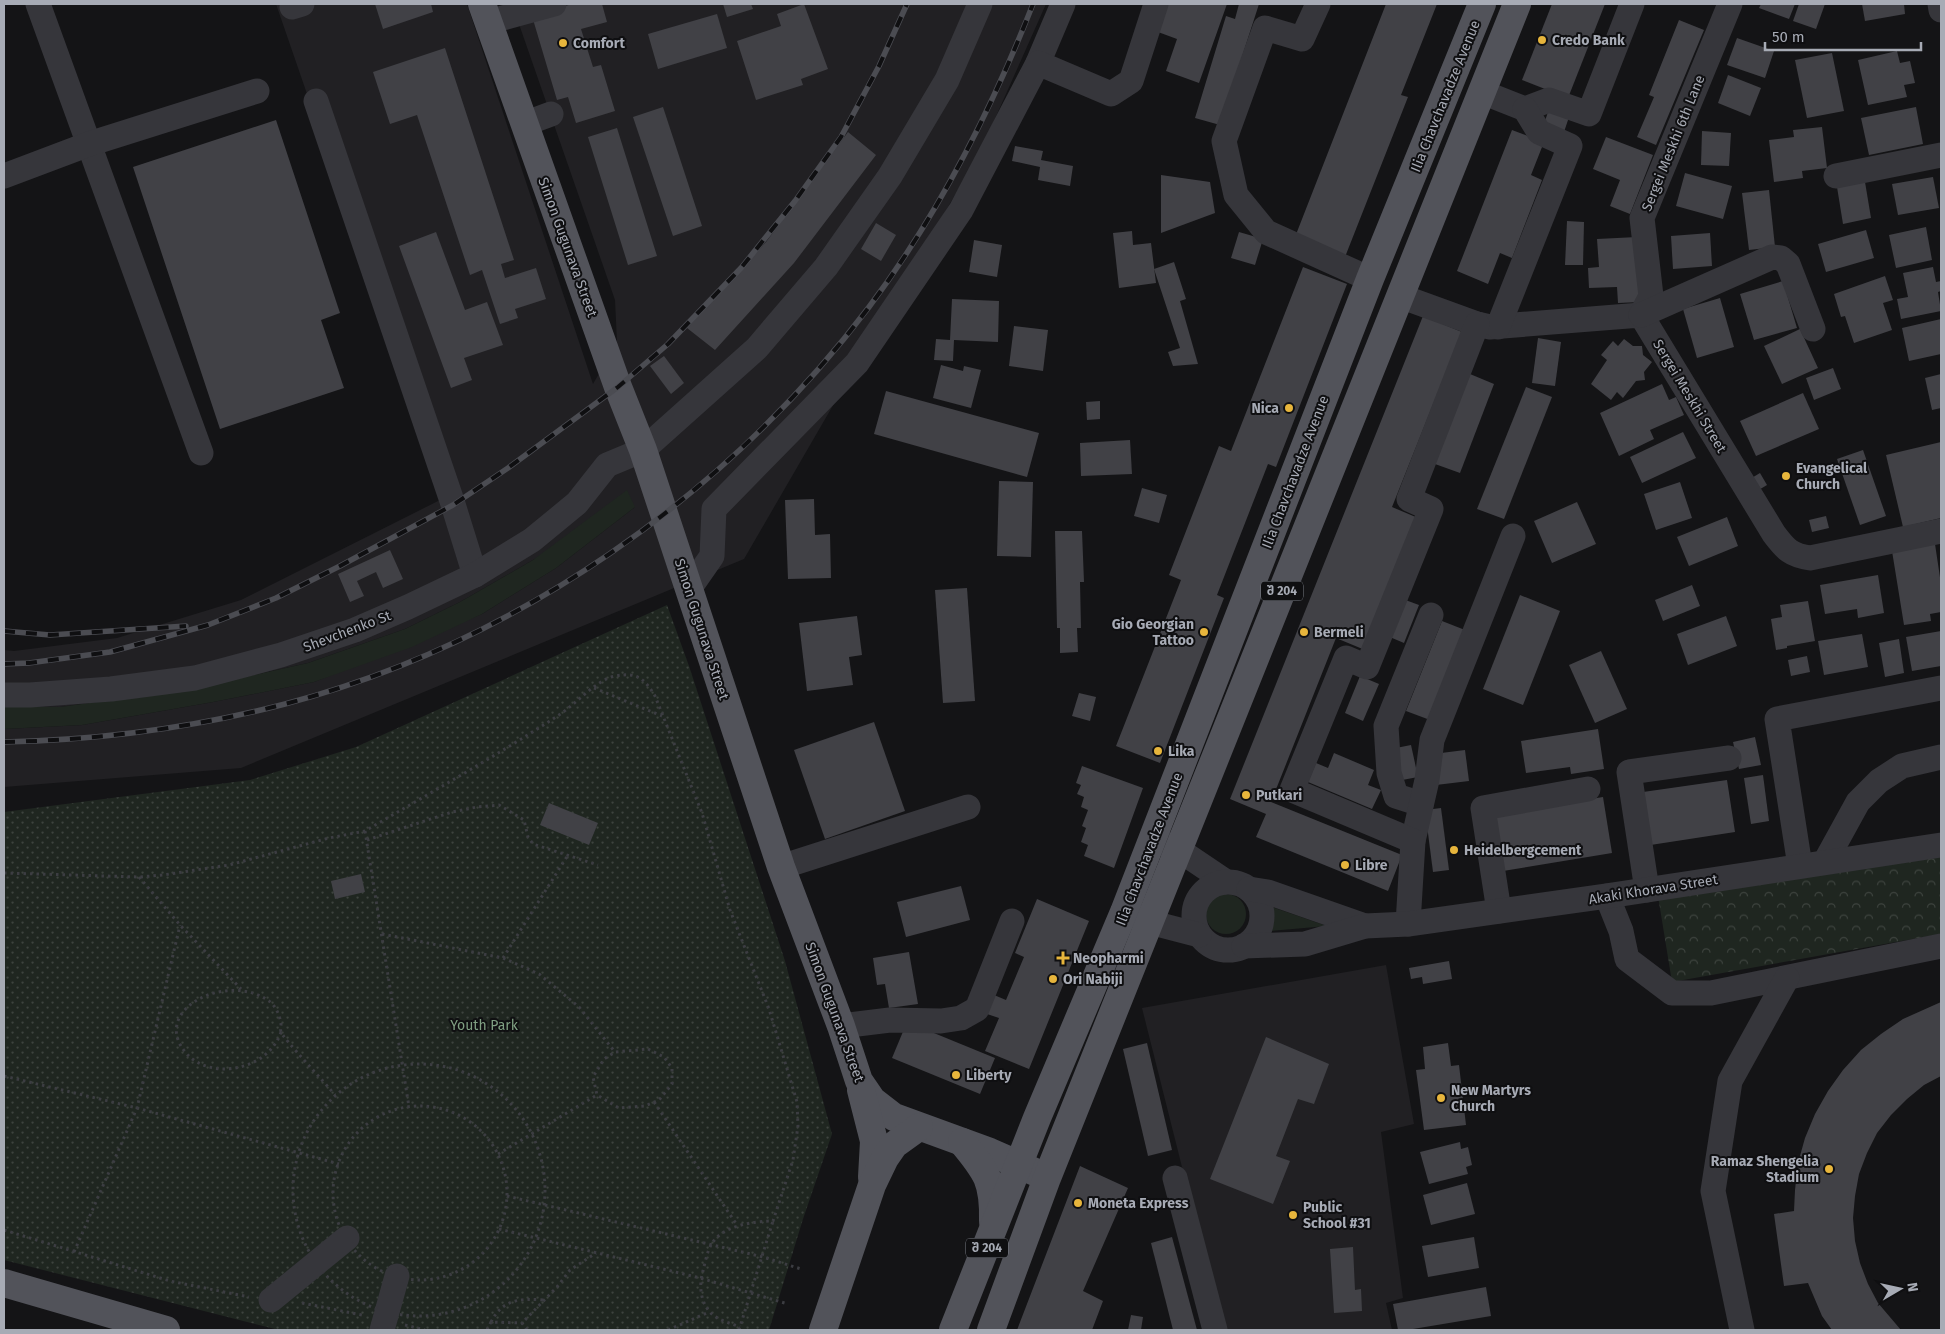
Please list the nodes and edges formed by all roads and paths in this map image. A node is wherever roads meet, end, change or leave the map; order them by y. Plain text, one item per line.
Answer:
1 (38, 4) edge
2 (554, 4) edge
3 (980, 4) edge
4 (1063, 4) edge
5 (1156, 4) edge
6 (1318, 4) edge
7 (1482, 4) edge
8 (1517, 4) edge
9 (1632, 4) edge
10 (1730, 4) edge
11 (1940, 4) edge
12 (1941, 10) edge
13 (485, 13) edge
14 (1038, 63) junction
15 (257, 91) dead end
16 (1482, 92) junction
17 (316, 101) dead end
18 (1525, 109) junction
19 (551, 114) dead end
20 (524, 124) junction
21 (89, 144) junction
22 (1941, 155) edge
23 (4, 176) edge
24 (1836, 176) dead end
25 (1370, 280) junction
26 (1400, 296) junction
27 (1641, 315) junction
28 (1488, 326) junction
29 (1813, 329) dead end
30 (643, 450) junction
31 (201, 453) dead end
32 (1941, 531) edge
33 (1513, 536) dead end
34 (475, 575) junction
35 (689, 589) junction
36 (1431, 615) dead end
37 (594, 688) junction
38 (1941, 688) edge
39 (4, 694) edge
40 (662, 716) junction
41 (1729, 758) dead end
42 (1941, 758) edge
43 (1588, 789) dead end
44 (1422, 804) junction
45 (968, 807) dead end
46 (366, 831) junction
47 (1153, 839) junction
48 (367, 840) junction
49 (1413, 841) junction
50 (1941, 845) edge
51 (1179, 850) junction
52 (568, 855) junction
53 (1825, 862) junction
54 (598, 865) dead end
55 (1800, 866) junction
56 (781, 867) junction
57 (4, 873) edge
58 (139, 877) junction
59 (1225, 881) junction
60 (1249, 889) junction
61 (1647, 890) junction
62 (1607, 896) junction
63 (1499, 911) junction
64 (1124, 912) junction
65 (1012, 921) dead end
66 (1149, 922) junction
67 (1408, 924) junction
68 (180, 925) junction
69 (1365, 926) junction
70 (382, 934) junction
71 (1199, 935) junction
72 (1244, 946) junction
73 (1941, 946) edge
74 (503, 958) junction
75 (1787, 978) junction
76 (241, 990) junction
77 (841, 1026) junction
78 (280, 1032) junction
79 (615, 1052) junction
80 (402, 1064) junction
81 (4, 1076) edge
82 (859, 1081) junction
83 (336, 1095) junction
84 (597, 1095) junction
85 (654, 1102) junction
86 (409, 1107) junction
87 (137, 1108) junction
88 (919, 1127) junction
89 (532, 1133) junction
90 (962, 1142) junction
91 (298, 1152) junction
92 (498, 1154) junction
93 (339, 1164) junction
94 (1019, 1165) junction
95 (1047, 1178) junction
96 (1175, 1178) dead end
97 (872, 1185) junction
98 (507, 1196) junction
99 (545, 1204) junction
100 (773, 1221) junction
101 (738, 1225) junction
102 (499, 1229) junction
103 (4, 1230) edge
104 (993, 1233) junction
105 (347, 1238) junction
106 (536, 1238) junction
107 (711, 1244) junction
108 (74, 1252) junction
109 (596, 1252) junction
110 (762, 1257) junction
111 (315, 1262) junction
112 (801, 1269) dead end
113 (396, 1276) junction
114 (700, 1278) junction
115 (4, 1283) edge
116 (751, 1292) junction
117 (271, 1300) junction
118 (543, 1300) junction
119 (788, 1304) dead end
120 (709, 1312) junction
121 (384, 1321) edge
122 (491, 1322) junction
123 (522, 1323) junction
124 (739, 1329) edge
125 (166, 1330) edge
126 (425, 1330) edge
127 (487, 1330) edge
128 (527, 1330) edge
129 (668, 1330) edge
130 (823, 1330) edge
131 (954, 1330) edge
132 (991, 1330) edge
133 (1215, 1330) edge
134 (1742, 1330) edge

1 - 21 street
2 - 13 street
3 - 30 street, Shevchenko St
4 - 14 street
5 - 14 street
6 - 25 street
7 - 25 main road, Ilia Chavchavadze Avenue / შ 204
8 - 16 main road, Ilia Chavchavadze Avenue / შ 204
9 - 18 street
10 - 27 street, Sergei Meskhi 6th Lane
11 - 12 street
13 - 20 main road, Simon Gugunava Street
14 - 35 street
15 - 21 street
16 - 18 street
16 - 26 main road, Ilia Chavchavadze Avenue / შ 204
17 - 34 street
18 - 28 street
19 - 20 street
20 - 30 main road, Simon Gugunava Street
21 - 23 street
21 - 31 street
22 - 24 street
25 - 47 main road, Ilia Chavchavadze Avenue / შ 204
26 - 28 street
26 - 51 main road, Ilia Chavchavadze Avenue / შ 204
27 - 28 street
27 - 29 street
27 - 32 street, Sergei Meskhi Street
28 - 49 street
30 - 34 street, Shevchenko St
30 - 35 main road, Simon Gugunava Street
33 - 44 street
34 - 39 street, Shevchenko St
35 - 56 main road, Simon Gugunava Street
36 - 44 street
37 - 40 path
37 - 40 path
37 - 46 path
38 - 55 street
40 - 100 path
41 - 61 street
42 - 53 street
43 - 63 street
44 - 49 street
45 - 56 street
46 - 48 path
46 - 58 path
47 - 51 street
47 - 64 main road, Ilia Chavchavadze Avenue / შ 204
48 - 52 path
48 - 70 path
49 - 67 street
50 - 53 street, Akaki Khorava Street
51 - 59 street
51 - 66 main road, Ilia Chavchavadze Avenue / შ 204
52 - 54 path
52 - 74 path
53 - 55 street, Akaki Khorava Street
55 - 61 street, Akaki Khorava Street
56 - 77 main road, Simon Gugunava Street
57 - 58 path
58 - 68 path
59 - 60 street
59 - 71 street
60 - 69 street, Akaki Khorava Street
60 - 72 street
61 - 62 street, Akaki Khorava Street
62 - 63 street, Akaki Khorava Street
62 - 75 street
63 - 67 street, Akaki Khorava Street
64 - 66 street
64 - 94 main road, Ilia Chavchavadze Avenue / შ 204
65 - 77 street
66 - 71 street
66 - 95 main road, Ilia Chavchavadze Avenue / შ 204
67 - 69 street, Akaki Khorava Street
68 - 76 path
68 - 87 path
69 - 72 street, Akaki Khorava Street
70 - 74 path
70 - 80 path
71 - 72 street
73 - 75 street
74 - 79 path
75 - 134 street
76 - 78 path
76 - 78 path
77 - 82 main road, Simon Gugunava Street
78 - 83 path
79 - 84 path
79 - 85 path
80 - 83 path
80 - 86 path
80 - 89 path
81 - 87 path
82 - 88 main road, Simon Gugunava Street
82 - 97 main road
83 - 91 path
84 - 85 path
84 - 89 path
85 - 101 path
86 - 92 path
86 - 93 path
87 - 91 path
87 - 108 path
88 - 90 main road, Simon Gugunava Street
88 - 97 main road
89 - 92 path
89 - 99 path
90 - 94 main road, Simon Gugunava Street
90 - 104 main road
91 - 93 path
91 - 111 path
92 - 98 path
93 - 105 path
94 - 95 main road, Simon Gugunava Street
94 - 104 main road, Ilia Chavchavadze Avenue / შ 204
95 - 132 main road, Ilia Chavchavadze Avenue / შ 204
96 - 133 street
97 - 130 main road
98 - 99 path
98 - 102 path
99 - 106 path
99 - 107 path
100 - 101 path
100 - 110 path
101 - 107 path
102 - 106 path
102 - 113 path
103 - 108 path
104 - 131 main road, Ilia Chavchavadze Avenue / შ 204
105 - 111 street
105 - 113 path
106 - 109 path
106 - 121 path
107 - 110 path
107 - 114 path
108 - 117 path
109 - 114 path
109 - 118 path
110 - 112 path
110 - 116 path
111 - 117 street
111 - 121 path
113 - 121 street
114 - 116 path
114 - 120 path
115 - 125 main road
116 - 119 path
116 - 124 path
117 - 121 path
118 - 122 path
118 - 123 path
120 - 124 path
120 - 129 path
121 - 126 path
122 - 123 path
122 - 127 path
123 - 128 path

